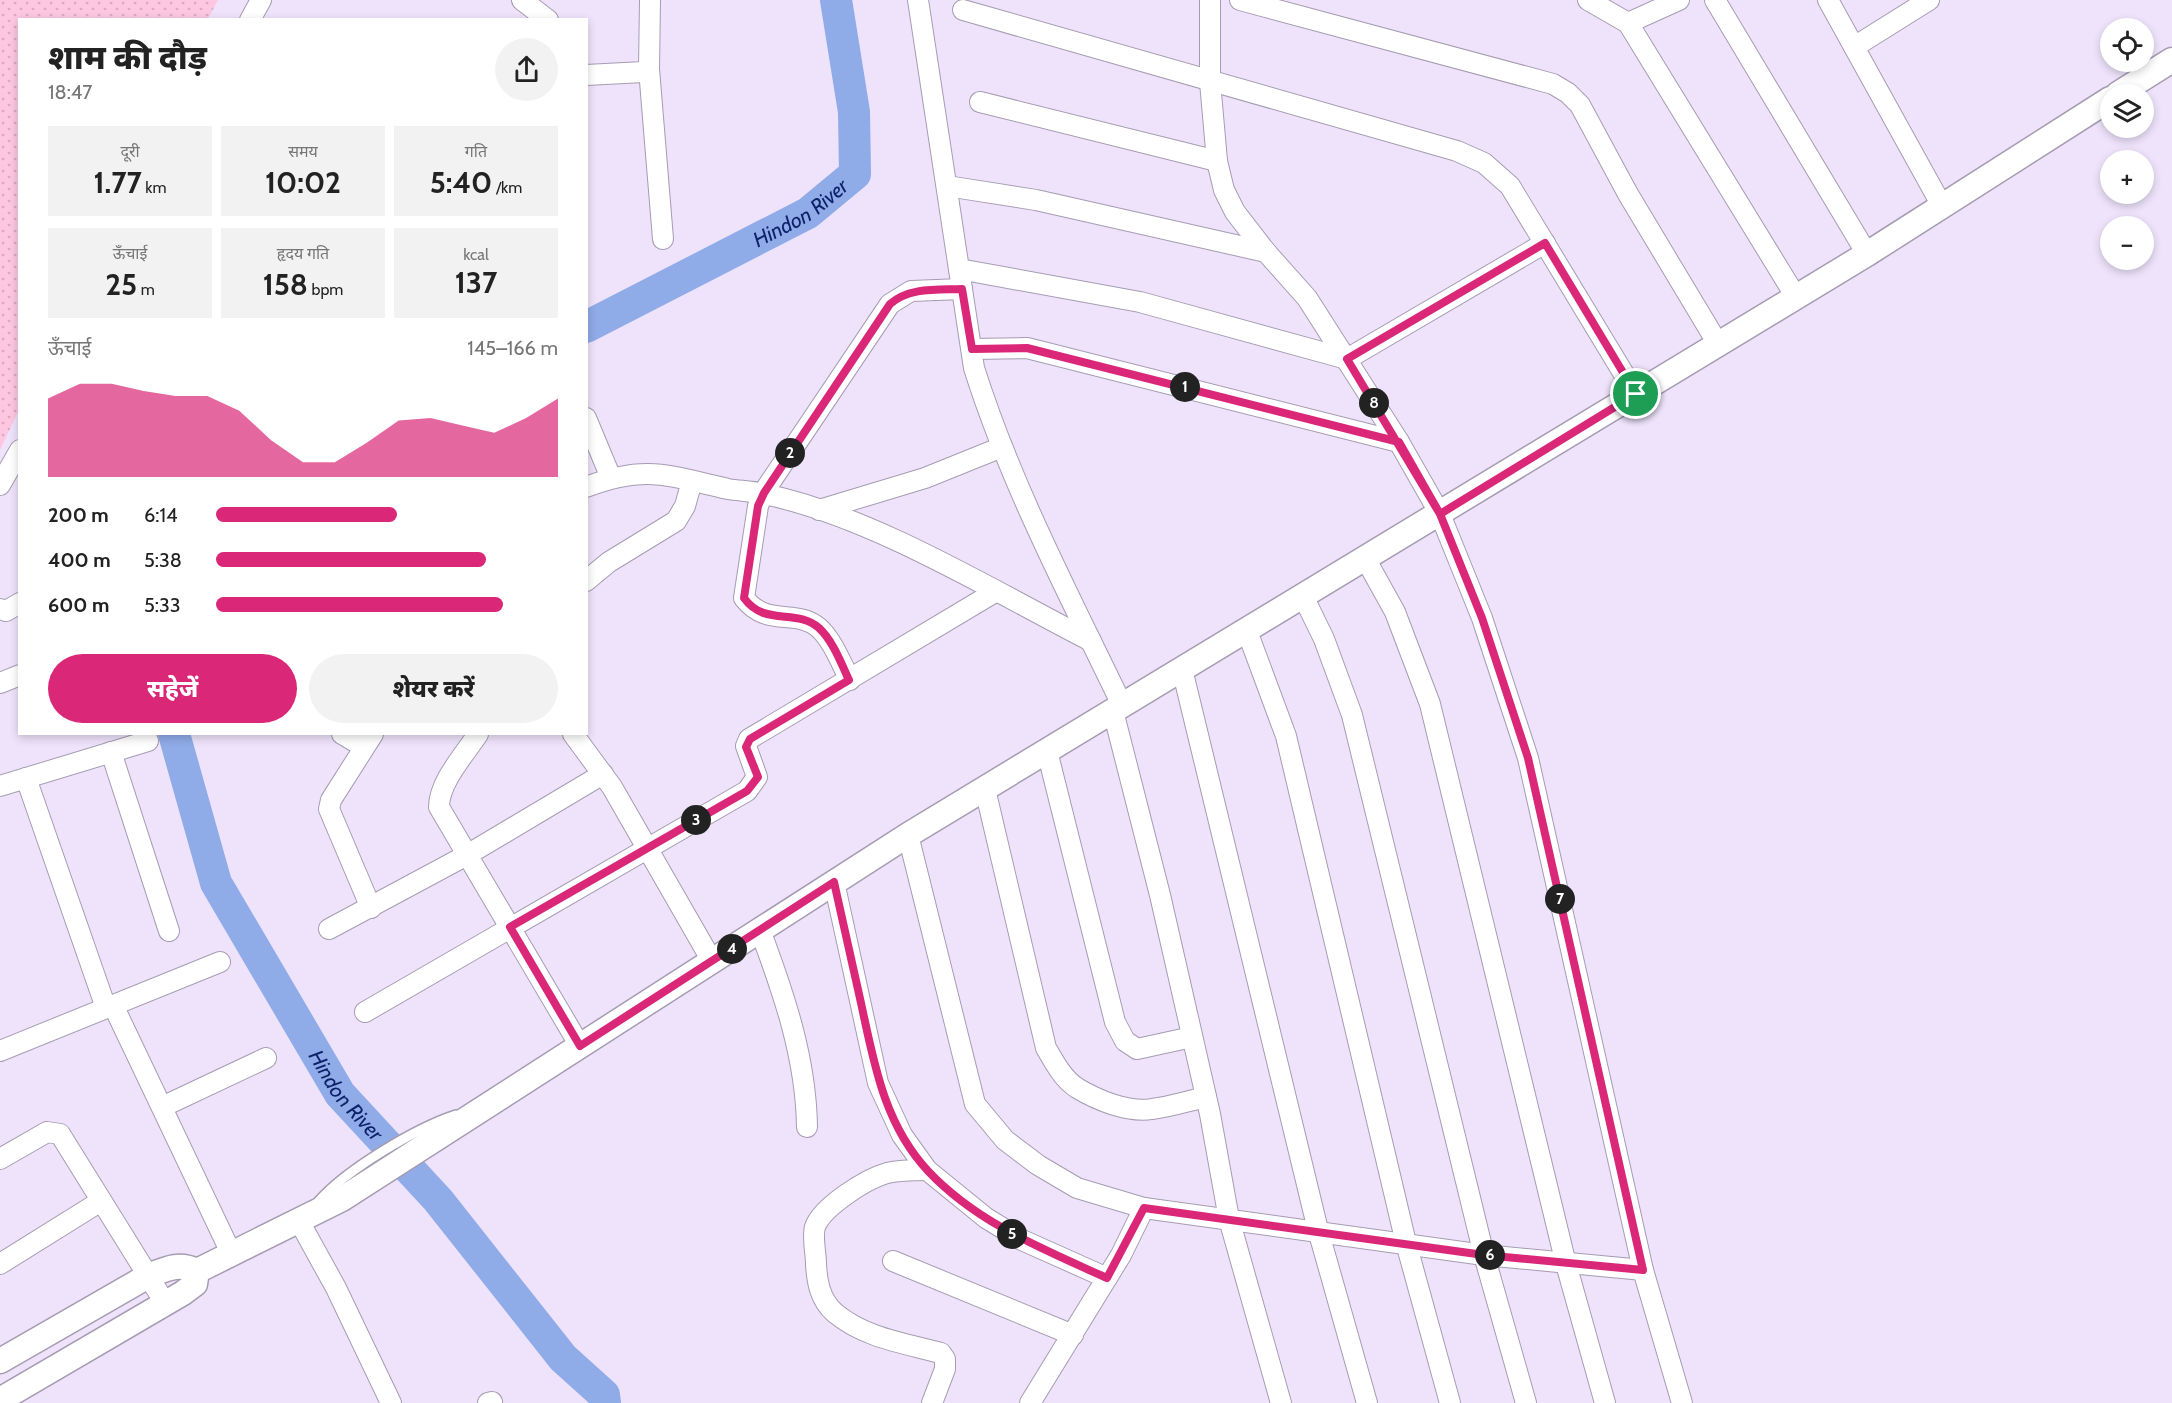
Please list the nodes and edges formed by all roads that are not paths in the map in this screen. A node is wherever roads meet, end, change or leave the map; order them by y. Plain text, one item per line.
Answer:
1 (261, 0) edge
2 (522, 0) edge
3 (650, 0) edge
4 (918, 0) edge
5 (1210, 0) edge
6 (1240, 0) edge
7 (1679, 0) edge
8 (1715, 0) edge
9 (1828, 0) edge
10 (1929, 0) edge
11 (1586, 1) edge
12 (963, 10) dead end
13 (251, 18) edge
14 (545, 18) edge
15 (1628, 23) junction
16 (1854, 47) junction
17 (2172, 60) edge
18 (649, 69) junction
19 (588, 75) edge
20 (1210, 82) junction
21 (2134, 84) edge
22 (980, 102) dead end
23 (2100, 105) edge
24 (1217, 161) junction
25 (947, 186) junction
26 (1942, 206) junction
27 (663, 239) dead end
28 (1545, 243) junction
29 (1266, 252) junction
30 (1867, 255) junction
31 (959, 269) junction
32 (962, 289) junction
33 (1796, 297) junction
34 (1718, 344) junction
35 (972, 349) junction
36 (1347, 359) junction
37 (1636, 394) junction
38 (588, 423) edge
39 (1399, 442) junction
40 (1002, 447) junction
41 (18, 454) edge
42 (611, 478) junction
43 (692, 481) junction
44 (0, 485) edge
45 (588, 487) edge
46 (764, 493) junction
47 (819, 510) junction
48 (1440, 514) junction
49 (1365, 558) junction
50 (588, 579) edge
51 (995, 592) junction
52 (1304, 596) junction
53 (18, 604) edge
54 (0, 609) edge
55 (1247, 631) junction
56 (1091, 641) junction
57 (1182, 669) junction
58 (18, 676) edge
59 (849, 680) junction
60 (0, 683) edge
61 (1118, 708) junction
62 (346, 735) edge
63 (477, 735) edge
64 (574, 735) edge
65 (369, 740) edge
66 (148, 741) dead end
67 (1047, 751) junction
68 (111, 752) junction
69 (603, 774) junction
70 (26, 778) junction
71 (0, 786) edge
72 (985, 789) junction
73 (908, 835) junction
74 (646, 847) junction
75 (467, 855) junction
76 (834, 882) junction
77 (370, 908) junction
78 (510, 927) junction
79 (329, 929) dead end
80 (760, 930) junction
81 (170, 932) dead end
82 (712, 961) junction
83 (220, 962) dead end
84 (109, 1006) junction
85 (365, 1012) dead end
86 (1192, 1037) junction
87 (580, 1046) junction
88 (0, 1051) edge
89 (266, 1058) dead end
90 (1206, 1097) junction
91 (162, 1107) junction
92 (441, 1127) junction
93 (807, 1127) dead end
94 (0, 1160) edge
95 (927, 1170) junction
96 (101, 1201) junction
97 (1144, 1208) junction
98 (306, 1217) junction
99 (1229, 1219) junction
100 (1318, 1230) junction
101 (1406, 1243) junction
102 (232, 1255) junction
103 (1484, 1255) junction
104 (893, 1261) dead end
105 (0, 1264) edge
106 (1566, 1264) junction
107 (1643, 1270) junction
108 (197, 1271) junction
109 (148, 1276) junction
110 (1107, 1278) junction
111 (165, 1303) junction
112 (1073, 1335) junction
113 (0, 1361) edge
114 (0, 1400) edge
115 (391, 1403) edge
116 (932, 1403) edge
117 (1030, 1403) edge
118 (1281, 1403) edge
119 (1367, 1403) edge
120 (1450, 1403) edge
121 (1526, 1403) edge
122 (1605, 1403) edge
123 (1682, 1403) edge

1 - 13 street
2 - 14 street
3 - 18 street
4 - 25 street
5 - 20 street
6 - 34 street
7 - 15 street
8 - 30 street
9 - 16 street
10 - 16 street
11 - 15 street
12 - 20 street
15 - 33 street
16 - 26 street
17 - 21 street
18 - 19 street
18 - 27 street
20 - 24 street
20 - 28 street
22 - 24 street
23 - 26 street
24 - 29 street
25 - 29 street
25 - 31 street
26 - 30 street
28 - 36 street
28 - 37 street
29 - 36 street
30 - 33 street
31 - 32 street
31 - 36 street
32 - 35 street
32 - 46 street
33 - 34 street
34 - 37 street
35 - 39 street
35 - 40 street
36 - 39 street
37 - 48 street
38 - 42 street
39 - 48 street
40 - 47 street
40 - 56 street
41 - 44 street
42 - 43 street
42 - 45 street
43 - 46 street
43 - 50 street
46 - 47 street
46 - 59 street
47 - 51 street
48 - 49 street
48 - 107 street
49 - 52 street
49 - 106 street
51 - 56 street
51 - 59 street
52 - 55 street
52 - 103 street
53 - 54 street
55 - 57 street
55 - 101 street
56 - 61 street
57 - 61 street
57 - 100 street
58 - 60 street
59 - 74 street
61 - 67 street
61 - 86 street
62 - 65 street
63 - 75 street
64 - 69 street
65 - 77 street
66 - 68 street
67 - 72 street
67 - 86 street
68 - 70 street
68 - 81 street
69 - 74 street
69 - 75 street
70 - 71 street
70 - 84 street
72 - 73 street
72 - 90 street
73 - 76 street
73 - 97 street
74 - 78 street
74 - 82 street
75 - 77 street
75 - 78 street
76 - 80 street
76 - 95 street
77 - 79 street
78 - 85 street
78 - 87 street
80 - 82 street
80 - 93 street
82 - 87 street
83 - 84 street
84 - 88 street
84 - 91 street
86 - 90 street
87 - 92 street
89 - 91 street
90 - 99 street
91 - 102 street
92 - 98 street
92 - 98 lane
94 - 96 street
95 - 110 street
95 - 116 street
96 - 105 street
96 - 109 street
97 - 99 street
97 - 110 street
98 - 102 street
98 - 115 street
99 - 100 street
99 - 118 street
100 - 101 street
100 - 119 street
101 - 103 street
101 - 120 street
102 - 108 street
103 - 106 street
103 - 121 street
104 - 112 street
106 - 107 street
106 - 122 street
107 - 123 street
108 - 109 street
108 - 111 street
109 - 111 street
109 - 113 street
110 - 112 street
111 - 114 street
112 - 117 street

